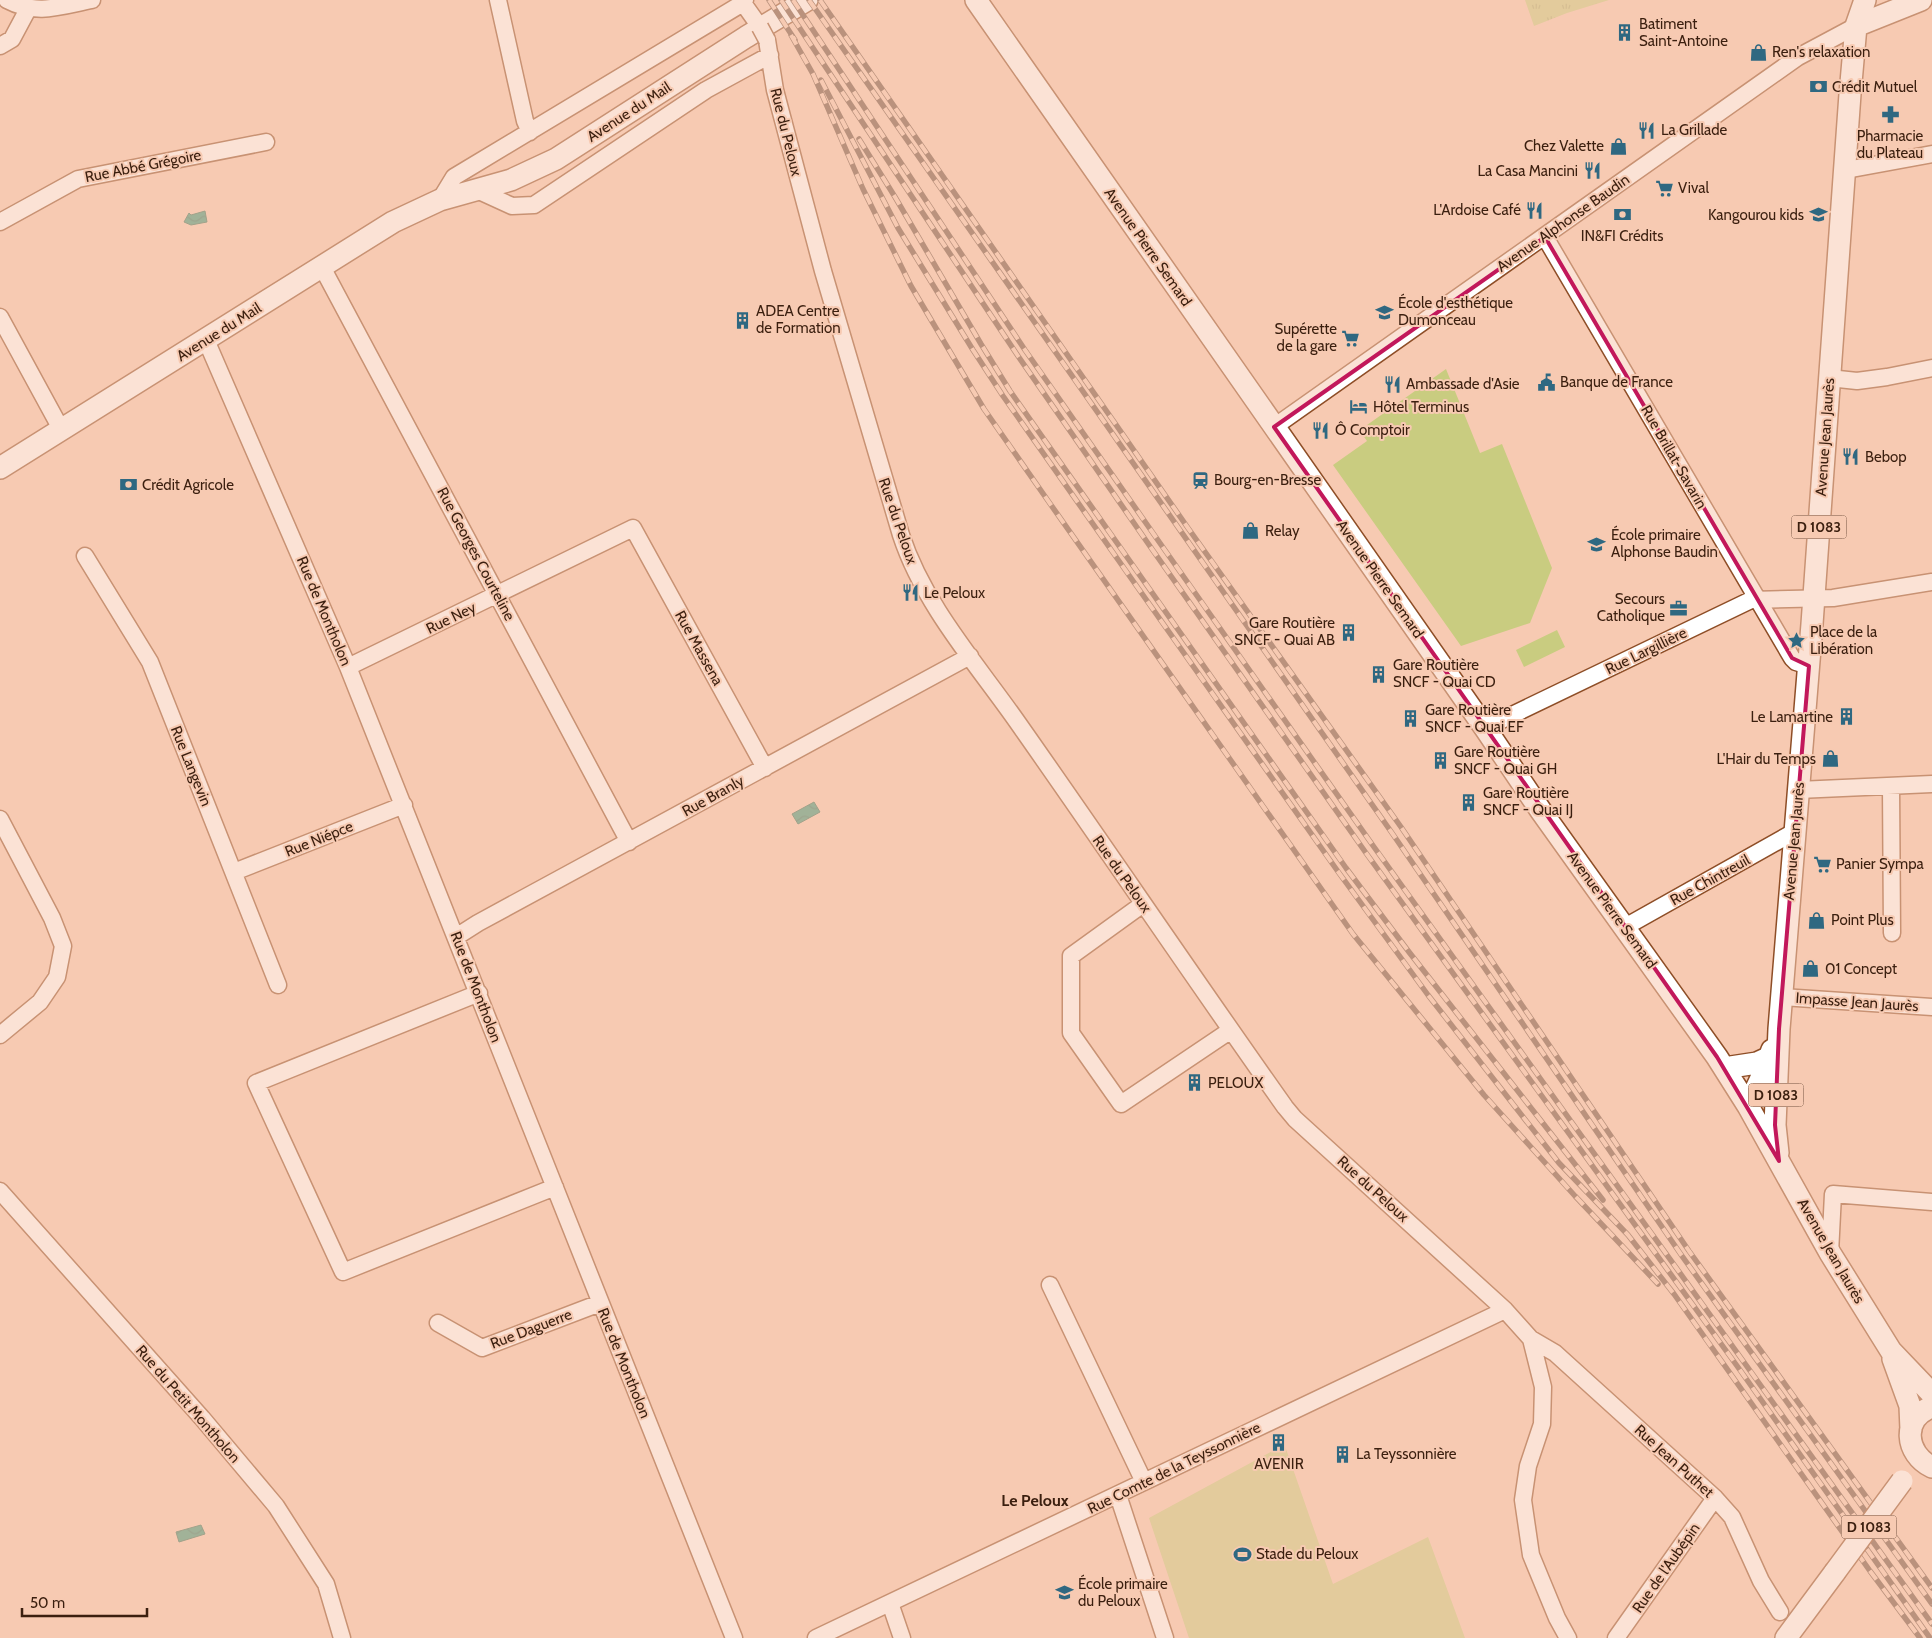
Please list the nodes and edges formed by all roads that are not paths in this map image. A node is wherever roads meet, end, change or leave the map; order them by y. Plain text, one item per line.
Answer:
1 (7, 0) edge
2 (92, 0) edge
3 (498, 0) edge
4 (807, 0) edge
5 (976, 0) edge
6 (1865, 0) edge
7 (1921, 0) edge
8 (746, 5) edge
9 (28, 9) junction
10 (1856, 26) junction
11 (765, 41) junction
12 (0, 46) edge
13 (530, 132) junction
14 (266, 142) dead end
15 (1932, 154) edge
16 (1846, 170) junction
17 (477, 190) junction
18 (440, 200) junction
19 (0, 222) edge
20 (1545, 237) junction
21 (322, 267) junction
22 (0, 317) edge
23 (206, 340) junction
24 (1932, 368) edge
25 (1829, 378) junction
26 (1274, 427) junction
27 (61, 429) junction
28 (0, 468) edge
29 (633, 528) joint
30 (85, 556) dead end
31 (1932, 582) edge
32 (498, 594) junction
33 (1814, 598) junction
34 (1757, 599) junction
35 (970, 656) junction
36 (1809, 666) junction
37 (348, 667) junction
38 (1486, 728) junction
39 (765, 768) junction
40 (1932, 784) edge
41 (1891, 786) junction
42 (1798, 790) junction
43 (404, 805) junction
44 (0, 819) edge
45 (1794, 832) junction
46 (629, 842) junction
47 (234, 872) junction
48 (1143, 904) junction
49 (1625, 927) junction
50 (1892, 933) dead end
51 (456, 937) junction
52 (278, 985) dead end
53 (479, 993) junction
54 (1782, 997) junction
55 (1932, 1007) edge
56 (1779, 1029) junction
57 (1231, 1030) junction
58 (0, 1036) edge
59 (1770, 1057) junction
60 (1724, 1068) junction
61 (1748, 1106) junction
62 (1779, 1160) junction
63 (554, 1187) junction
64 (0, 1192) edge
65 (1932, 1202) edge
66 (1830, 1253) junction
67 (1050, 1285) dead end
68 (600, 1303) junction
69 (1505, 1310) junction
70 (438, 1323) dead end
71 (1532, 1339) junction
72 (1891, 1351) junction
73 (1932, 1394) edge
74 (1932, 1407) edge
75 (1912, 1439) junction
76 (1932, 1467) edge
77 (1902, 1481) junction
78 (1144, 1482) junction
79 (1118, 1495) junction
80 (1715, 1498) junction
81 (890, 1603) junction
82 (1780, 1612) dead end
83 (1620, 1632) edge
84 (342, 1638) edge
85 (734, 1638) edge
86 (816, 1638) edge
87 (902, 1638) edge
88 (1165, 1638) edge
89 (1568, 1638) edge
90 (1786, 1638) edge

1 - 9 street
2 - 9 street
3 - 13 street
4 - 17 main road, Avenue du Mail
5 - 26 main road, Avenue Pierre Semard
6 - 10 main road, Avenue Jean Jaurès
7 - 10 main road
8 - 11 street
8 - 13 street
9 - 12 street
10 - 16 main road, Avenue Jean Jaurès / D 1083
10 - 20 street, Avenue Alphonse Baudin
11 - 17 street
11 - 35 street, Rue du Peloux
13 - 18 street
14 - 19 street, Rue Abbé Grégoire
15 - 16 street
16 - 25 main road, Avenue Jean Jaurès / D 1083
17 - 18 main road, Avenue du Mail
18 - 21 main road, Avenue du Mail
20 - 26 street, Avenue Alphonse Baudin
20 - 34 street, Rue Brillat-Savarin
21 - 23 main road, Avenue du Mail
21 - 32 street, Rue Georges Courteline
22 - 27 street
23 - 27 main road, Avenue du Mail
23 - 37 street, Rue de Montholon
24 - 25 street
25 - 33 main road, Avenue Jean Jaurès / D 1083
26 - 38 main road, Avenue Pierre Semard
27 - 28 main road, Avenue du Mail
29 - 32 street, Rue Ney
29 - 39 street, Rue Massena
30 - 47 street, Rue Langevin
31 - 33 street, Rue Largillière
32 - 37 street, Rue Ney
32 - 46 street, Rue Georges Courteline
33 - 34 street, Rue Largillière
33 - 36 main road, Avenue Jean Jaurès / D 1083
34 - 36 street, Rue Brillat-Savarin
34 - 38 street, Rue Largillière
35 - 39 street, Rue Branly
35 - 48 street, Rue du Peloux
36 - 42 main road, Avenue Jean Jaurès / D 1083
37 - 43 street, Rue de Montholon
38 - 49 main road, Avenue Pierre Semard
39 - 46 street, Rue Branly
40 - 41 street
41 - 42 street
41 - 50 street
42 - 45 main road, Avenue Jean Jaurès / D 1083
43 - 47 street, Rue Niépce
43 - 51 street, Rue de Montholon
44 - 58 street
45 - 49 street, Rue Chintreuil
45 - 54 main road, Avenue Jean Jaurès / D 1083
46 - 51 street, Rue Branly
47 - 52 street, Rue Langevin
48 - 57 street, Rue du Peloux
48 - 57 street
49 - 60 main road, Avenue Pierre Semard
51 - 53 street, Rue de Montholon
53 - 63 street, Rue de Montholon
53 - 63 street
54 - 55 street, Impasse Jean Jaurès
54 - 56 main road, Avenue Jean Jaurès / D 1083
56 - 59 main road, Avenue Jean Jaurès / D 1083
56 - 62 main road, Avenue Jean Jaurès / D 1083
57 - 69 street, Rue du Peloux
59 - 60 main road, D 1083
59 - 61 main road, Avenue Jean Jaurès / D 1083
60 - 61 main road, Avenue Pierre Semard
61 - 62 main road, Avenue Pierre Semard / D 1083
62 - 66 main road, Avenue Jean Jaurès / D 1083
63 - 68 street, Rue de Montholon
64 - 84 street, Rue du Petit Montholon
65 - 66 street
66 - 72 main road, Avenue Jean Jaurès / D 1083
67 - 78 street
68 - 70 street, Rue Daguerre
68 - 85 street, Rue de Montholon
69 - 71 street, Rue du Peloux
69 - 78 street, Rue Comte de la Teyssonnière
71 - 80 street, Rue Jean Puthet
71 - 89 street
72 - 73 main road, Avenue Jean Jaurès
72 - 75 main road, Avenue Jean Jaurès / D 1083
74 - 75 main road
75 - 76 main road
75 - 77 main road, D 1083
76 - 77 main road
77 - 90 main road, D 1083, bridge
78 - 79 street, Rue Comte de la Teyssonnière
79 - 81 street, Rue Comte de la Teyssonnière
79 - 88 street
80 - 82 street, Rue Jean Puthet
80 - 83 street, Rue de l'Aubépin
81 - 86 street, Rue Comte de la Teyssonnière
81 - 87 street

